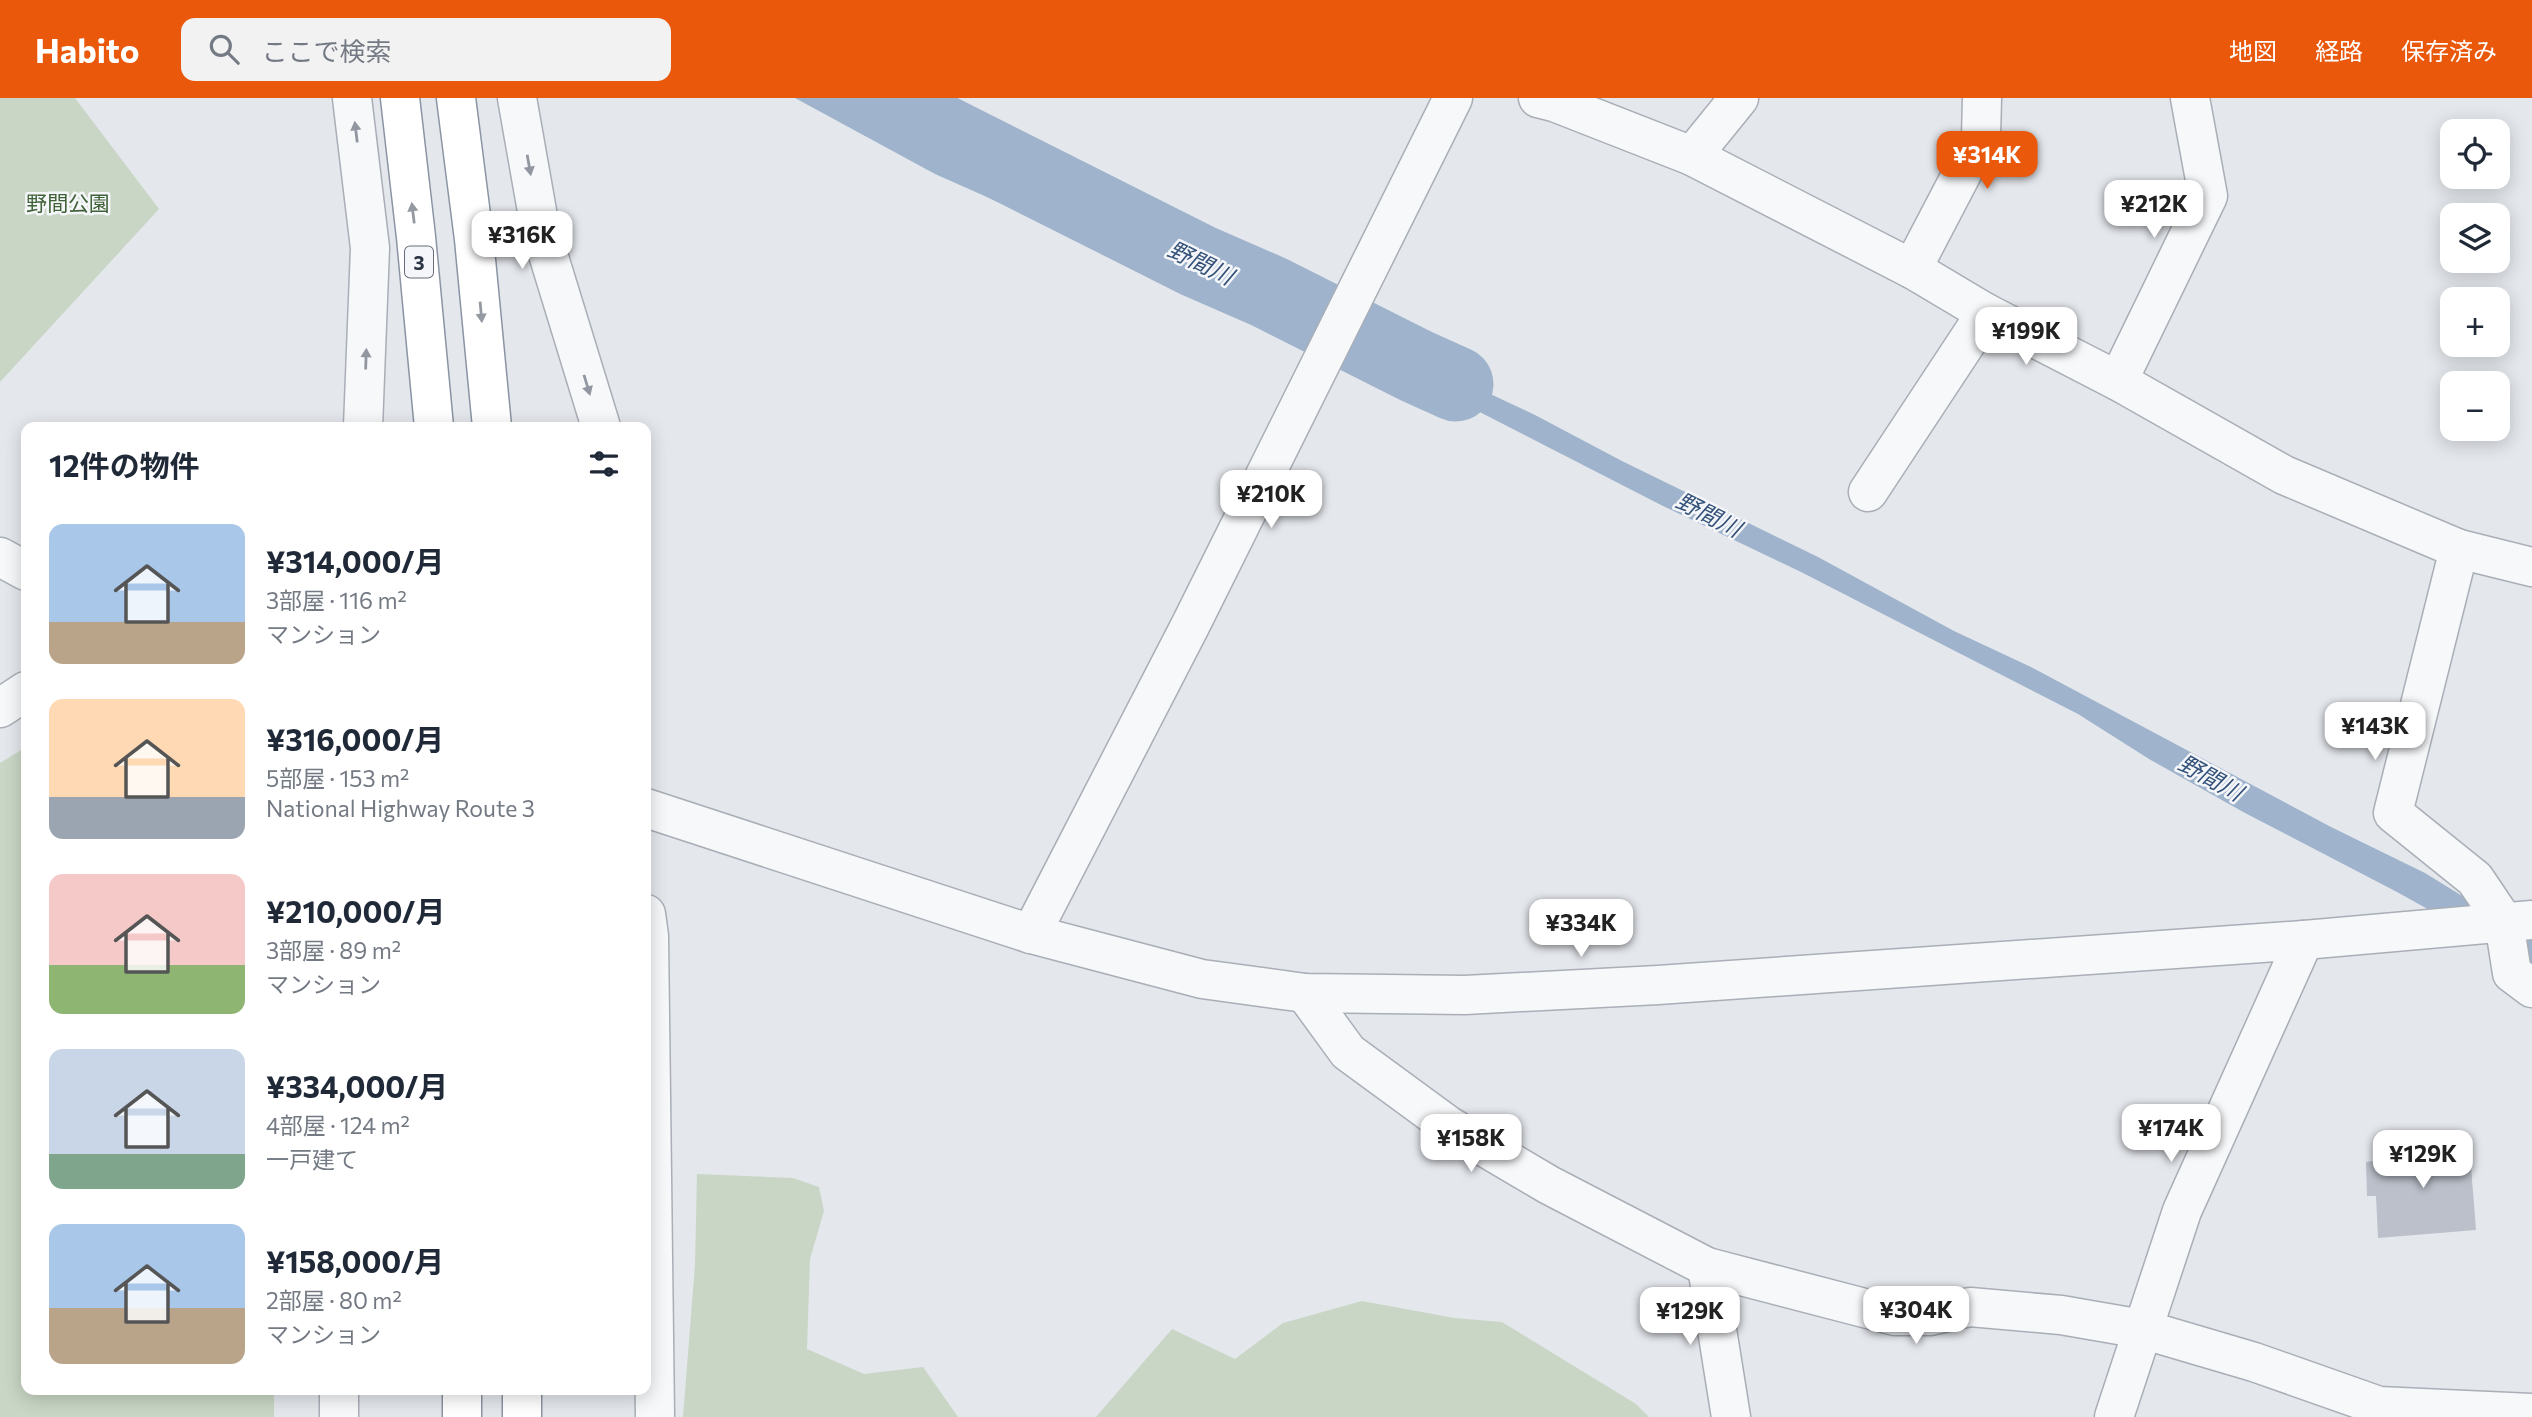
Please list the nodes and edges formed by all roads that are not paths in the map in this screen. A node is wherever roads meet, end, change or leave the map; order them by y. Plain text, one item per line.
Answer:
1 (352, 98) edge
2 (400, 98) edge
3 (456, 98) edge
4 (517, 98) edge
5 (1453, 98) edge
6 (1538, 98) edge
7 (1739, 98) edge
8 (1982, 98) edge
9 (2190, 98) edge
10 (1692, 156) junction
11 (1912, 269) junction
12 (1986, 313) junction
13 (2118, 381) junction
14 (363, 422) edge
15 (434, 422) edge
16 (492, 422) edge
17 (598, 422) edge
18 (1868, 492) dead end
19 (2459, 549) junction
20 (0, 556) edge
21 (2532, 567) edge
22 (21, 569) edge
23 (21, 694) edge
24 (0, 708) edge
25 (651, 810) edge
26 (2518, 921) edge
27 (1031, 934) junction
28 (2304, 940) junction
29 (2532, 988) edge
30 (1305, 993) junction
31 (651, 1096) edge
32 (1707, 1267) junction
33 (2142, 1329) junction
34 (339, 1395) edge
35 (462, 1395) edge
36 (522, 1395) edge
37 (2532, 1413) edge
38 (339, 1417) edge
39 (462, 1417) edge
40 (522, 1417) edge
41 (655, 1417) edge
42 (1731, 1417) edge
43 (2114, 1417) edge

14 -> 1 street
15 -> 2 highway, 3
3 -> 16 highway
4 -> 17 street
5 - 27 street
6 - 10 street
7 - 10 street
8 - 11 street
9 - 13 street
10 - 11 street
11 - 12 street
12 - 13 street
12 - 18 street
13 - 19 street
19 - 21 street
19 - 26 street
20 - 22 street
23 - 24 street
25 - 27 street
26 - 28 street
26 - 29 street
27 - 30 street
28 - 30 street
28 - 33 street
30 - 32 street
31 - 41 street
32 - 33 street
32 - 42 street
33 - 37 street
33 - 43 street
34 - 38 street
35 - 39 highway
36 - 40 highway

